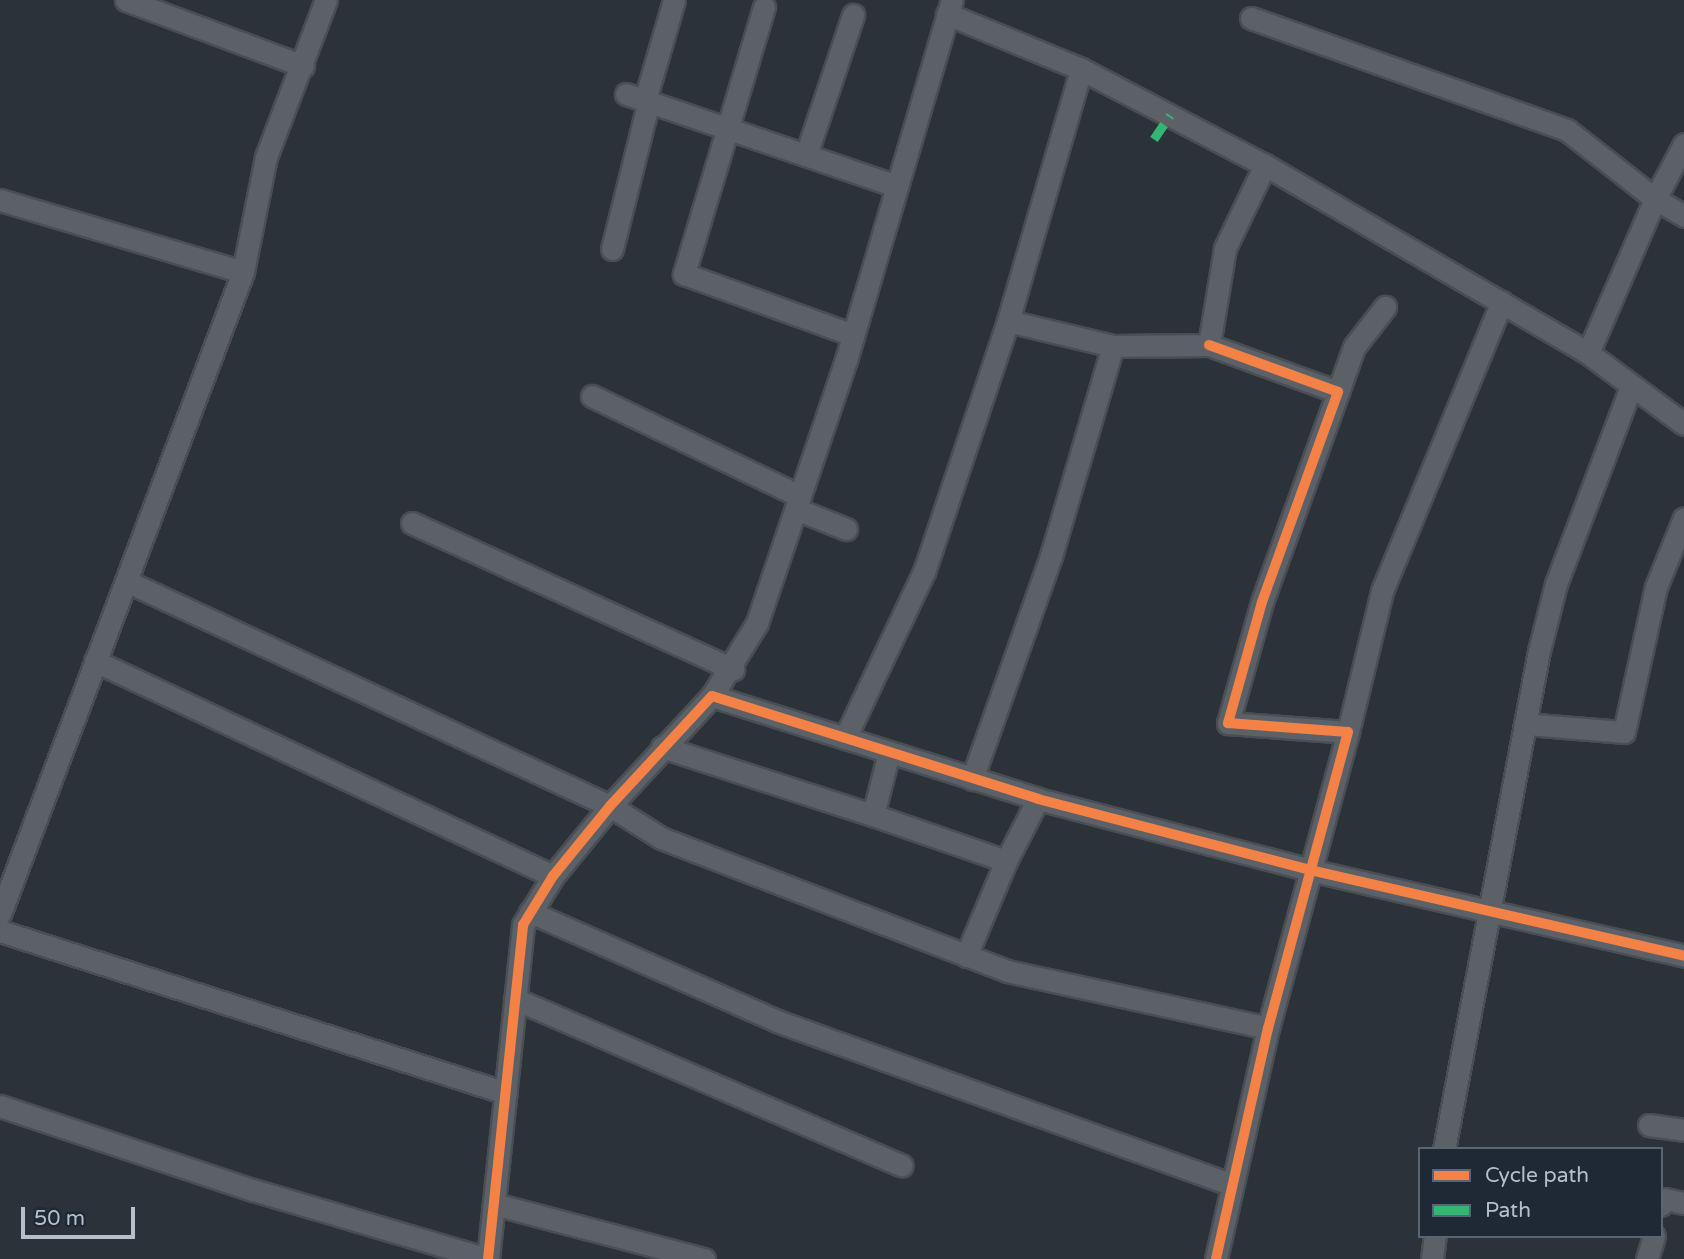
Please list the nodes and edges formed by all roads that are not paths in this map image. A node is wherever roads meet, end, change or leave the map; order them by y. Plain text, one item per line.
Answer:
1 (126, 0) edge
2 (326, 0) edge
3 (674, 0) edge
4 (764, 7) dead end
5 (950, 7) edge
6 (853, 15) dead end
7 (1251, 18) dead end
8 (303, 66) junction
9 (1081, 69) junction
10 (640, 98) junction
11 (727, 128) junction
12 (1684, 144) edge
13 (806, 155) junction
14 (1265, 165) junction
15 (897, 186) junction
16 (1655, 199) junction
17 (0, 200) edge
18 (1684, 216) edge
19 (612, 249) dead end
20 (243, 272) junction
21 (1502, 302) junction
22 (1385, 307) dead end
23 (1009, 321) junction
24 (853, 335) junction
25 (1209, 345) junction
26 (1113, 346) junction
27 (1588, 352) junction
28 (1631, 387) junction
29 (1338, 392) junction
30 (592, 396) dead end
31 (1684, 424) edge
32 (798, 502) junction
33 (1684, 518) edge
34 (412, 523) dead end
35 (846, 529) dead end
36 (126, 581) junction
37 (95, 662) junction
38 (733, 669) junction
39 (712, 696) junction
40 (1526, 724) junction
41 (1348, 732) junction
42 (845, 738) junction
43 (662, 747) junction
44 (889, 752) junction
45 (972, 779) junction
46 (1038, 799) junction
47 (610, 806) junction
48 (873, 815) junction
49 (1006, 861) junction
50 (9, 864) edge
51 (1310, 870) junction
52 (553, 876) junction
53 (1491, 911) junction
54 (530, 912) junction
55 (0, 914) edge
56 (0, 931) edge
57 (966, 956) junction
58 (1684, 956) edge
59 (515, 999) junction
60 (1268, 1028) junction
61 (506, 1093) junction
62 (0, 1105) edge
63 (1649, 1125) dead end
64 (1684, 1130) edge
65 (1444, 1147) edge
66 (902, 1166) dead end
67 (1232, 1185) junction
68 (1663, 1202) edge
69 (1684, 1203) edge
70 (498, 1205) junction
71 (1435, 1238) edge
72 (1653, 1238) edge
73 (488, 1259) edge
74 (704, 1259) edge
75 (1216, 1259) edge
76 (1432, 1259) edge
77 (1647, 1259) edge

1 - 8 street
2 - 8 street
3 - 10 street
4 - 11 street
5 - 9 street
5 - 15 street
6 - 13 street
7 - 16 street
8 - 20 street
9 - 14 street
9 - 23 street
10 - 11 street
10 - 19 street
11 - 13 street
11 - 24 street
12 - 16 street
13 - 15 street
14 - 21 street
14 - 25 street
15 - 24 street
16 - 18 street
16 - 27 street
17 - 20 street
20 - 36 street
21 - 27 street
21 - 41 street
22 - 29 street
23 - 26 street
23 - 42 street
24 - 32 street
25 - 26 street
25 - 29 street
26 - 45 street
27 - 28 street
28 - 31 street
28 - 40 street
29 - 41 street
30 - 32 street
32 - 35 street
32 - 38 street
33 - 40 street
34 - 38 street
36 - 37 street
36 - 47 street
37 - 50 street
37 - 52 street
38 - 39 street
39 - 42 street
39 - 43 street
40 - 53 street
41 - 51 street
42 - 44 street
43 - 47 street
43 - 48 street
44 - 45 street
44 - 48 street
45 - 46 street
46 - 49 street
46 - 51 street
47 - 52 street
47 - 57 street
48 - 49 street
49 - 57 street
50 - 55 street
51 - 53 street
51 - 60 street
52 - 54 street
53 - 58 street
53 - 65 street
54 - 59 street
54 - 67 street
56 - 61 street
57 - 60 street
59 - 61 street
59 - 66 street
60 - 67 street
61 - 70 street
62 - 73 street
63 - 64 street
67 - 75 street
68 - 69 street
70 - 73 street
70 - 74 street
71 - 76 street
72 - 77 street

